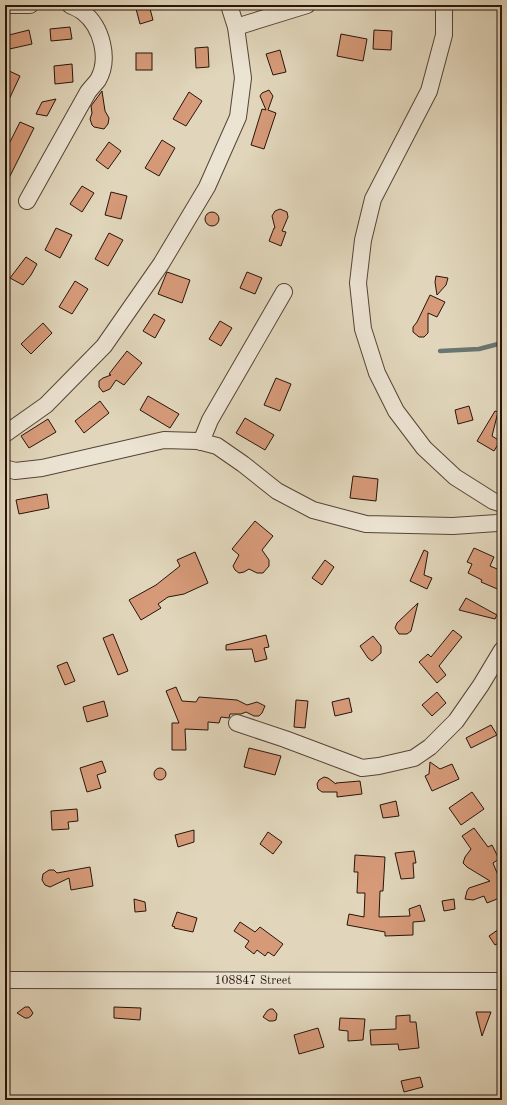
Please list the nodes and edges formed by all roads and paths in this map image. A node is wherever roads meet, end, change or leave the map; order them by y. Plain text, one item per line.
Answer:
1 (5, 5) edge
2 (30, 5) edge
3 (70, 5) edge
4 (229, 5) edge
5 (307, 5) edge
6 (444, 5) edge
7 (236, 27) junction
8 (27, 201) dead end
9 (284, 292) dead end
10 (5, 434) edge
11 (201, 442) junction
12 (5, 468) edge
13 (502, 504) edge
14 (502, 521) edge
15 (502, 650) edge
16 (237, 723) dead end
17 (5, 980) edge
18 (502, 981) edge

1 - 2 street
3 - 8 street
4 - 7 street
5 - 7 street
6 - 13 street
7 - 10 street
9 - 11 street
11 - 12 street
11 - 14 street
15 - 16 street
17 - 18 street, 108847 Street

